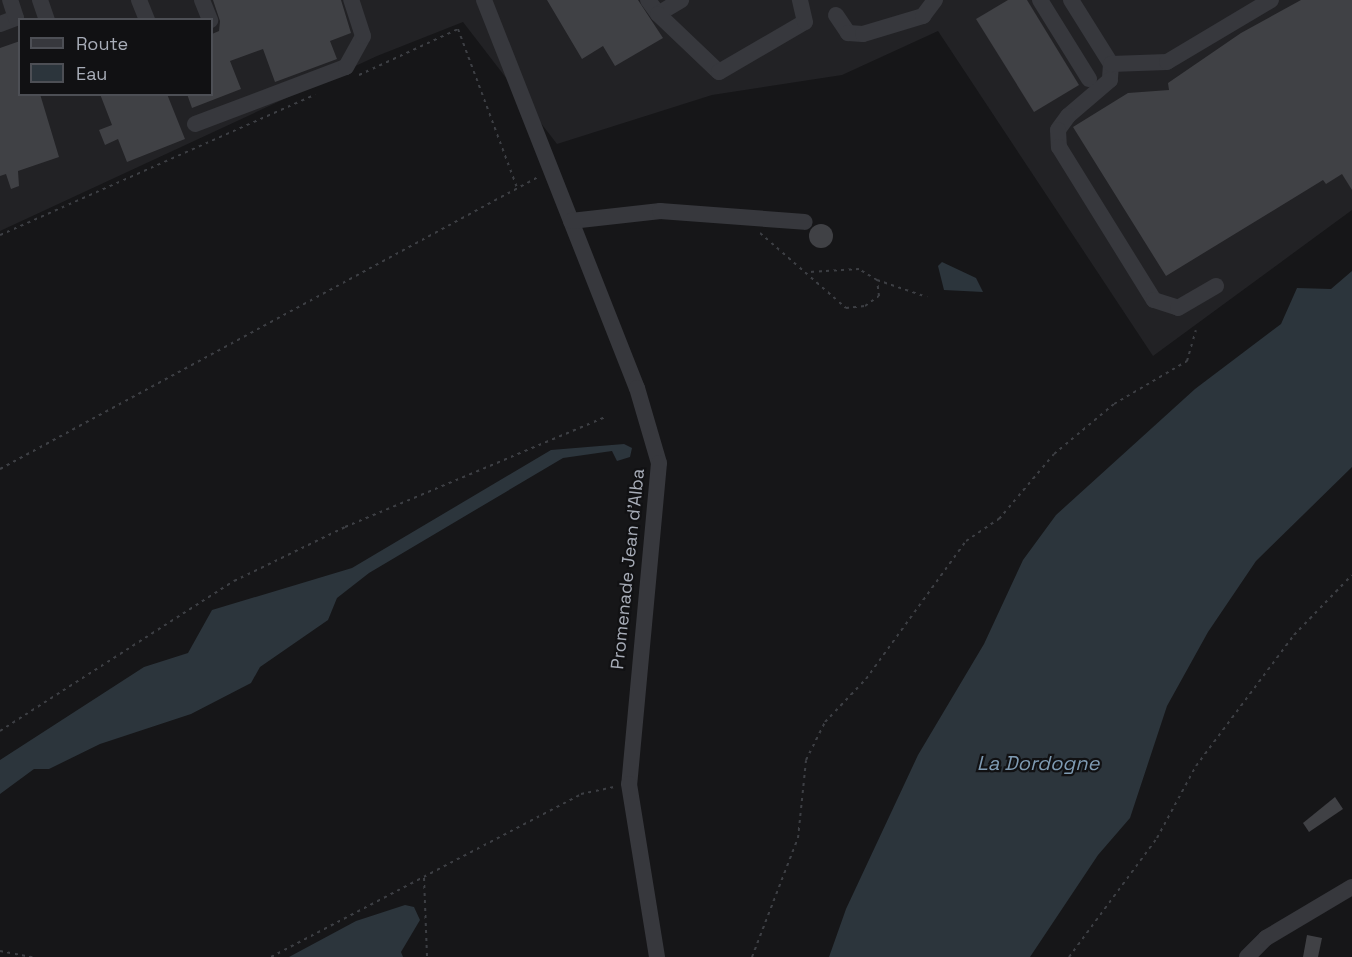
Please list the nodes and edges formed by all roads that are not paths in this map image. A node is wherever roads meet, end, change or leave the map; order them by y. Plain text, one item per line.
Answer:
1 (10, 0) edge
2 (40, 0) edge
3 (139, 0) edge
4 (202, 0) edge
5 (351, 0) edge
6 (484, 0) edge
7 (681, 0) edge
8 (800, 0) edge
9 (936, 0) edge
10 (1071, 0) edge
11 (1271, 0) edge
12 (1044, 1) edge
13 (653, 7) edge
14 (836, 15) dead end
15 (46, 18) edge
16 (146, 18) edge
17 (210, 18) edge
18 (0, 24) edge
19 (1098, 42) junction
20 (1076, 57) junction
21 (1111, 64) junction
22 (1089, 78) dead end
23 (195, 124) dead end
24 (571, 221) junction
25 (805, 222) dead end
26 (1216, 286) dead end
27 (1352, 887) edge
28 (657, 957) edge
29 (1247, 957) edge

1 - 18 street
2 - 15 street
3 - 16 street
4 - 17 street
5 - 23 street
6 - 24 street, Promenade Jean d'Alba
7 - 13 street
8 - 13 street
9 - 14 street
10 - 19 street
11 - 21 street
12 - 20 street
19 - 20 street
19 - 21 street
20 - 22 street
21 - 26 street
24 - 25 street
24 - 28 street, Promenade Jean d'Alba
27 - 29 street

